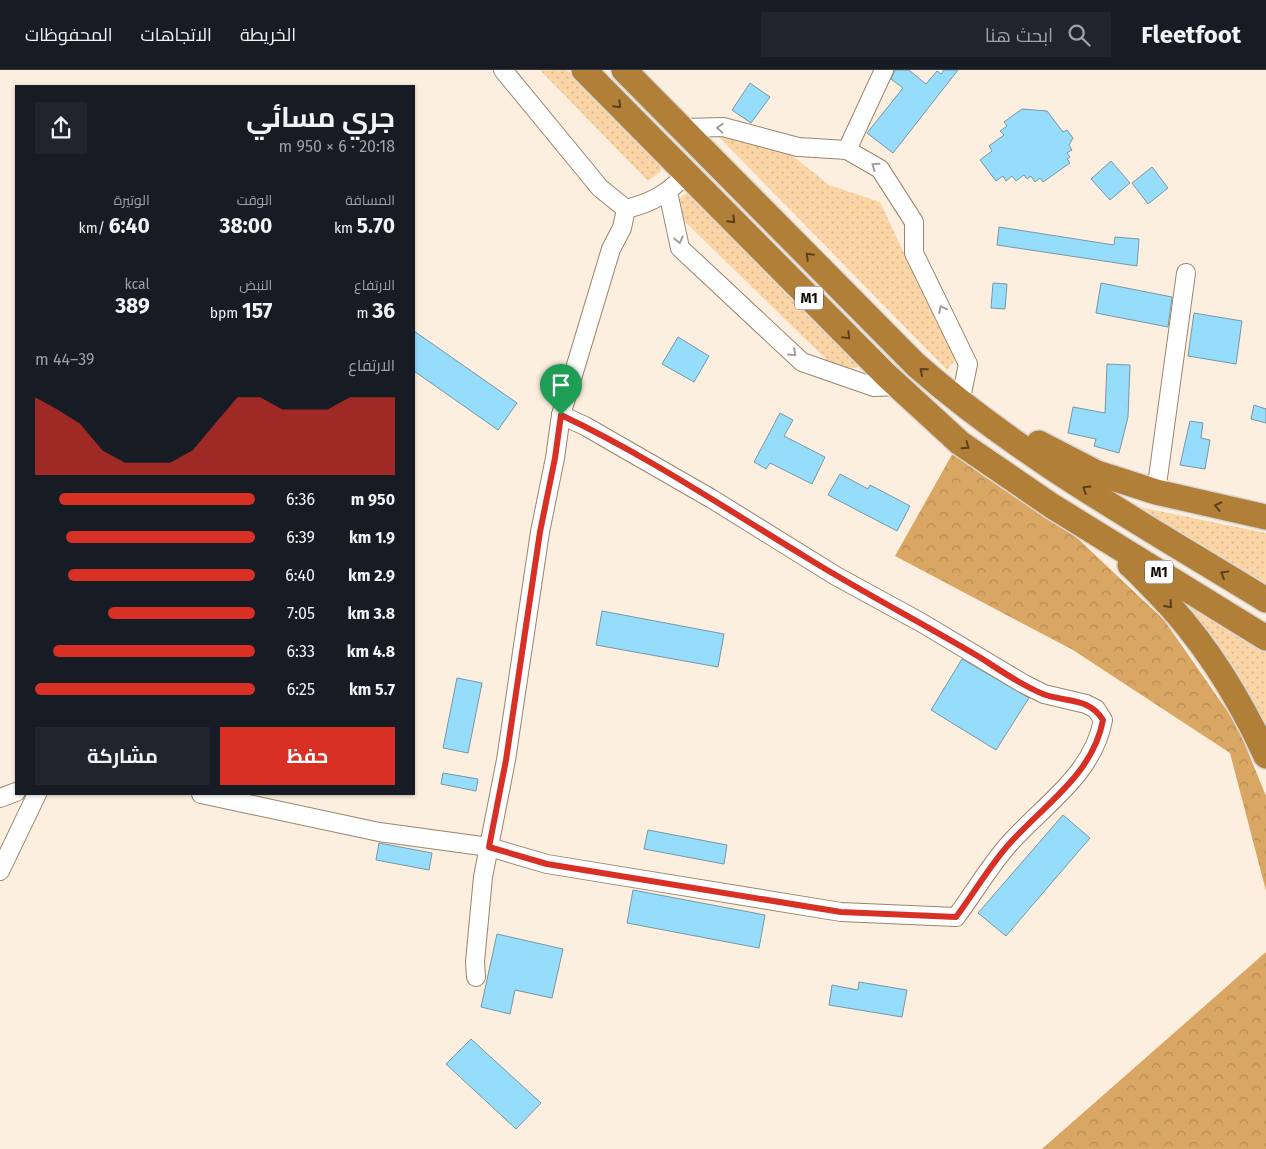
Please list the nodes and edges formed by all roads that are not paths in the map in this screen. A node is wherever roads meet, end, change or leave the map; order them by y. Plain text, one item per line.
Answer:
1 (503, 70) edge
2 (584, 70) edge
3 (624, 70) edge
4 (884, 70) edge
5 (683, 128) junction
6 (847, 150) junction
7 (687, 174) junction
8 (668, 192) junction
9 (626, 209) junction
10 (1186, 273) dead end
11 (898, 386) junction
12 (960, 404) junction
13 (561, 415) junction
14 (1156, 492) junction
15 (1052, 506) junction
16 (1266, 517) edge
17 (1266, 600) edge
18 (1266, 638) edge
19 (1266, 756) edge
20 (15, 792) edge
21 (37, 795) edge
22 (206, 795) edge
23 (0, 798) edge
24 (489, 847) junction
25 (0, 871) edge
26 (476, 977) dead end

1 - 9 street
2 -> 7 highway, M1
3 - 5 highway, M1
4 - 6 street
6 -> 5 street
12 -> 5 highway, M1
12 -> 6 street
7 - 8 street
7 -> 11 highway, M1
8 - 9 street
8 -> 11 street
9 - 13 street
10 - 14 street
11 -> 15 highway, M1
12 - 14 highway
17 -> 12 highway, M1
13 - 24 street
13 - 24 street
16 -> 14 highway
15 - 18 highway, M1
15 -> 19 highway
20 - 23 street
21 - 25 street
22 - 24 street
24 - 26 street

